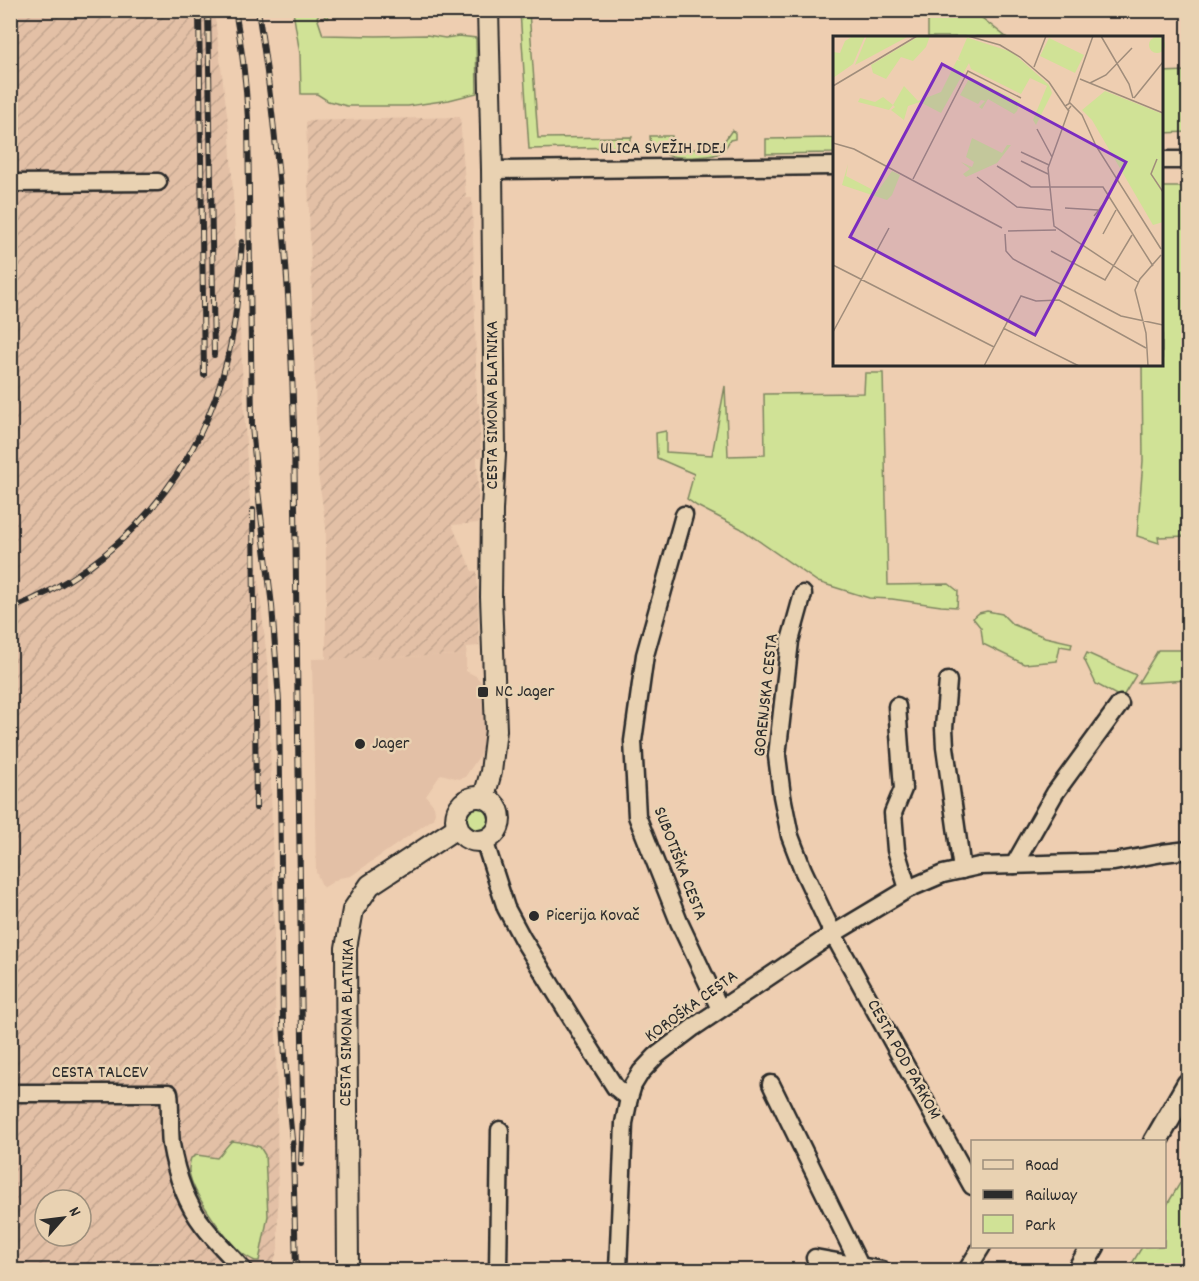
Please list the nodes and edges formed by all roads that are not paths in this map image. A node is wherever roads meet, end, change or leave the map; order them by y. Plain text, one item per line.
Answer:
1 (488, 10) edge
2 (1163, 160) edge
3 (1188, 160) edge
4 (833, 166) edge
5 (492, 170) junction
6 (158, 182) dead end
7 (10, 183) edge
8 (684, 515) dead end
9 (803, 594) dead end
10 (948, 681) dead end
11 (1120, 704) dead end
12 (897, 706) dead end
13 (484, 797) junction
14 (458, 827) junction
15 (484, 840) junction
16 (1188, 850) edge
17 (1014, 865) junction
18 (962, 870) junction
19 (909, 889) junction
20 (833, 934) junction
21 (720, 1009) junction
22 (771, 1084) dead end
23 (1188, 1085) edge
24 (10, 1093) edge
25 (629, 1098) junction
26 (500, 1130) dead end
27 (1156, 1140) edge
28 (971, 1184) edge
29 (981, 1248) edge
30 (1092, 1248) edge
31 (815, 1258) dead end
32 (860, 1266) junction
33 (243, 1270) edge
34 (348, 1270) edge
35 (498, 1270) edge
36 (618, 1270) edge
37 (882, 1270) edge
38 (967, 1270) edge
39 (1079, 1270) edge

1 - 5 street, CESTA SIMONA BLATNIKA
2 - 3 street
4 - 5 street, ULICA SVEŽIH IDEJ
5 - 13 street, CESTA SIMONA BLATNIKA
6 - 7 street
8 - 21 street, SUBOTIŠKA CESTA
9 - 20 street, GORENJSKA CESTA
10 - 18 street
11 - 17 street
12 - 19 street
13 - 14 street
13 - 15 street
14 - 15 street
14 - 34 street, CESTA SIMONA BLATNIKA
15 - 25 street
16 - 17 street, KOROŠKA CESTA
17 - 18 street, KOROŠKA CESTA
18 - 19 street, KOROŠKA CESTA
19 - 20 street, KOROŠKA CESTA
20 - 21 street, KOROŠKA CESTA
20 - 28 street, CESTA POD PARKOM
21 - 25 street, KOROŠKA CESTA
22 - 32 street
23 - 27 main road
24 - 33 street, CESTA TALCEV
25 - 36 street, KOROŠKA CESTA
26 - 35 street
29 - 38 street
30 - 39 main road
31 - 32 street
32 - 37 street

